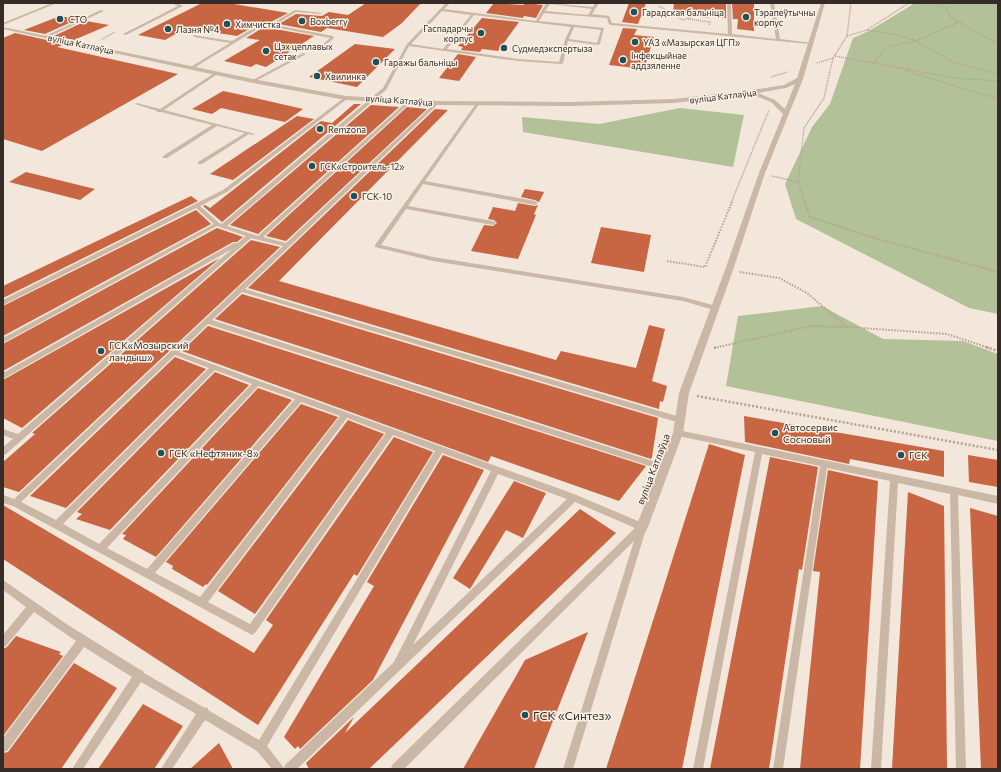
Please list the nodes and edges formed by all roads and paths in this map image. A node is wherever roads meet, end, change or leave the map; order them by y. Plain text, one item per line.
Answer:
1 (55, 3) edge
2 (173, 3) edge
3 (448, 3) edge
4 (549, 3) edge
5 (597, 3) edge
6 (772, 3) edge
7 (822, 3) edge
8 (851, 3) edge
9 (909, 3) edge
10 (937, 3) edge
11 (730, 4) dead end
12 (594, 8) junction
13 (441, 10) junction
14 (102, 11) dead end
15 (729, 11) junction
16 (544, 12) junction
17 (320, 13) dead end
18 (472, 14) junction
19 (590, 15) junction
20 (537, 22) junction
21 (676, 22) dead end
22 (959, 22) junction
23 (3, 24) edge
24 (271, 26) junction
25 (573, 26) junction
26 (3, 28) edge
27 (868, 30) junction
28 (125, 34) dead end
29 (730, 35) junction
30 (194, 36) dead end
31 (846, 36) junction
32 (45, 37) junction
33 (567, 40) junction
34 (778, 40) junction
35 (98, 41) dead end
36 (916, 41) junction
37 (105, 42) dead end
38 (233, 42) junction
39 (810, 43) junction
40 (998, 44) edge
41 (408, 45) junction
42 (321, 48) dead end
43 (444, 50) junction
44 (304, 54) dead end
45 (834, 57) junction
46 (874, 64) junction
47 (894, 67) junction
48 (191, 68) junction
49 (803, 68) junction
50 (217, 73) junction
51 (998, 74) edge
52 (772, 77) junction
53 (764, 79) dead end
54 (800, 79) junction
55 (253, 81) junction
56 (998, 81) edge
57 (773, 89) junction
58 (752, 92) junction
59 (346, 98) junction
60 (376, 98) junction
61 (998, 99) edge
62 (411, 100) junction
63 (773, 101) junction
64 (437, 103) junction
65 (478, 103) junction
66 (137, 104) dead end
67 (160, 111) junction
68 (786, 114) junction
69 (215, 125) junction
70 (248, 132) junction
71 (253, 134) dead end
72 (165, 157) dead end
73 (200, 164) dead end
74 (762, 174) junction
75 (422, 182) junction
76 (798, 182) junction
77 (535, 203) dead end
78 (197, 206) junction
79 (405, 207) junction
80 (493, 223) dead end
81 (220, 225) junction
82 (250, 236) junction
83 (259, 238) junction
84 (286, 245) junction
85 (667, 261) dead end
86 (730, 270) junction
87 (998, 272) edge
88 (239, 289) junction
89 (3, 303) edge
90 (714, 308) junction
91 (206, 321) junction
92 (847, 327) junction
93 (3, 340) edge
94 (998, 351) edge
95 (173, 352) junction
96 (698, 352) junction
97 (214, 367) junction
98 (3, 376) edge
99 (257, 383) junction
100 (684, 393) junction
101 (300, 398) junction
102 (345, 415) junction
103 (680, 420) junction
104 (3, 432) edge
105 (392, 432) junction
106 (678, 433) junction
107 (19, 438) junction
108 (440, 449) junction
109 (759, 450) junction
110 (998, 450) edge
111 (3, 452) edge
112 (824, 464) junction
113 (665, 468) junction
114 (496, 470) junction
115 (894, 479) junction
116 (954, 491) junction
117 (3, 498) edge
118 (574, 498) junction
119 (998, 500) edge
120 (15, 503) junction
121 (56, 525) junction
122 (642, 527) junction
123 (101, 548) junction
124 (148, 574) junction
125 (3, 584) edge
126 (202, 602) junction
127 (32, 607) junction
128 (83, 640) junction
129 (3, 643) edge
130 (397, 666) junction
131 (140, 674) junction
132 (204, 712) junction
133 (3, 747) edge
134 (261, 747) junction
135 (77, 769) edge
136 (166, 769) edge
137 (278, 769) edge
138 (289, 769) edge
139 (396, 769) edge
140 (568, 769) edge
141 (698, 769) edge
142 (778, 769) edge
143 (876, 769) edge
144 (961, 769) edge

1 - 23 lane
2 - 28 lane
3 - 13 lane
4 - 12 lane
4 - 16 lane
5 - 12 lane
6 - 34 lane
7 - 39 street, вуліца Катлаўца
8 - 31 path
9 - 27 path
10 - 22 path
11 - 15 lane
12 - 19 lane
13 - 18 lane
13 - 41 lane
14 - 32 lane
15 - 21 path
15 - 29 lane
16 - 19 lane
16 - 20 lane
17 - 24 lane
18 - 20 lane
18 - 43 lane
19 - 29 lane
20 - 25 lane
22 - 36 path
22 - 40 path
24 - 38 lane
24 - 42 lane
25 - 33 lane
25 - 33 lane
26 - 32 street, вуліца Катлаўца
27 - 31 path
27 - 36 path
29 - 34 lane
30 - 38 lane
31 - 45 path
32 - 48 street, вуліца Катлаўца
33 - 43 lane
34 - 39 lane
35 - 37 path
36 - 46 path
36 - 51 path
38 - 48 lane
39 - 49 street, вуліца Катлаўца
41 - 43 lane
41 - 60 lane
44 - 55 lane
45 - 46 path
45 - 49 path
45 - 76 path
46 - 47 path
47 - 56 path
47 - 61 path
48 - 50 street, вуліца Катлаўца
49 - 52 path
49 - 54 street, вуліца Катлаўца
50 - 55 street, вуліца Катлаўца
50 - 67 lane
52 - 53 path
52 - 57 path
54 - 57 street, вуліца Катлаўца
54 - 68 street, вуліца Катлаўца
55 - 59 street, вуліца Катлаўца
57 - 58 street, вуліца Катлаўца
58 - 63 street
58 - 65 street, вуліца Катлаўца
59 - 60 street, вуліца Катлаўца
59 - 78 lane
60 - 62 street, вуліца Катлаўца
60 - 81 lane
62 - 64 street, вуліца Катлаўца
62 - 83 lane
63 - 68 street
63 - 85 path
64 - 65 street, вуліца Катлаўца
64 - 84 lane
65 - 75 lane
66 - 67 lane
67 - 69 lane
68 - 74 street, вуліца Катлаўца
69 - 70 lane
69 - 72 lane
70 - 71 lane
70 - 73 lane
74 - 76 path
74 - 86 street, вуліца Катлаўца
75 - 77 lane
75 - 79 lane
76 - 87 path
78 - 81 lane
78 - 89 lane
79 - 80 lane
79 - 90 lane
81 - 82 lane
81 - 93 lane
82 - 83 lane
82 - 98 lane
82 - 107 lane
83 - 84 lane
84 - 88 lane
86 - 90 street, вуліца Катлаўца
86 - 92 path
88 - 91 lane
88 - 103 lane
90 - 96 street, вуліца Катлаўца
91 - 95 lane
91 - 113 lane
92 - 94 path
92 - 96 path
95 - 97 lane
95 - 120 lane
96 - 100 street, вуліца Катлаўца
97 - 99 lane
97 - 121 lane
99 - 101 lane
99 - 123 lane
100 - 103 street, вуліца Катлаўца
100 - 110 path
101 - 102 lane
101 - 124 lane
102 - 105 lane
102 - 126 lane
103 - 106 street, вуліца Катлаўца
104 - 107 lane
105 - 108 lane
105 - 126 lane
106 - 109 lane
106 - 113 street, вуліца Катлаўца
107 - 111 lane
108 - 114 lane
108 - 134 lane
109 - 112 lane
109 - 141 lane
112 - 115 lane
112 - 142 lane
113 - 122 street, вуліца Катлаўца
114 - 118 lane
114 - 130 lane
115 - 116 lane
115 - 143 lane
116 - 119 lane
116 - 144 lane
117 - 120 lane
118 - 122 lane
118 - 130 lane
120 - 121 lane
121 - 123 lane
122 - 139 lane
122 - 140 lane
123 - 124 lane
124 - 126 lane
125 - 127 lane
127 - 128 lane
127 - 129 lane
128 - 131 lane
128 - 133 lane
130 - 138 lane
131 - 132 lane
131 - 135 lane
132 - 134 lane
132 - 136 lane
134 - 137 lane

